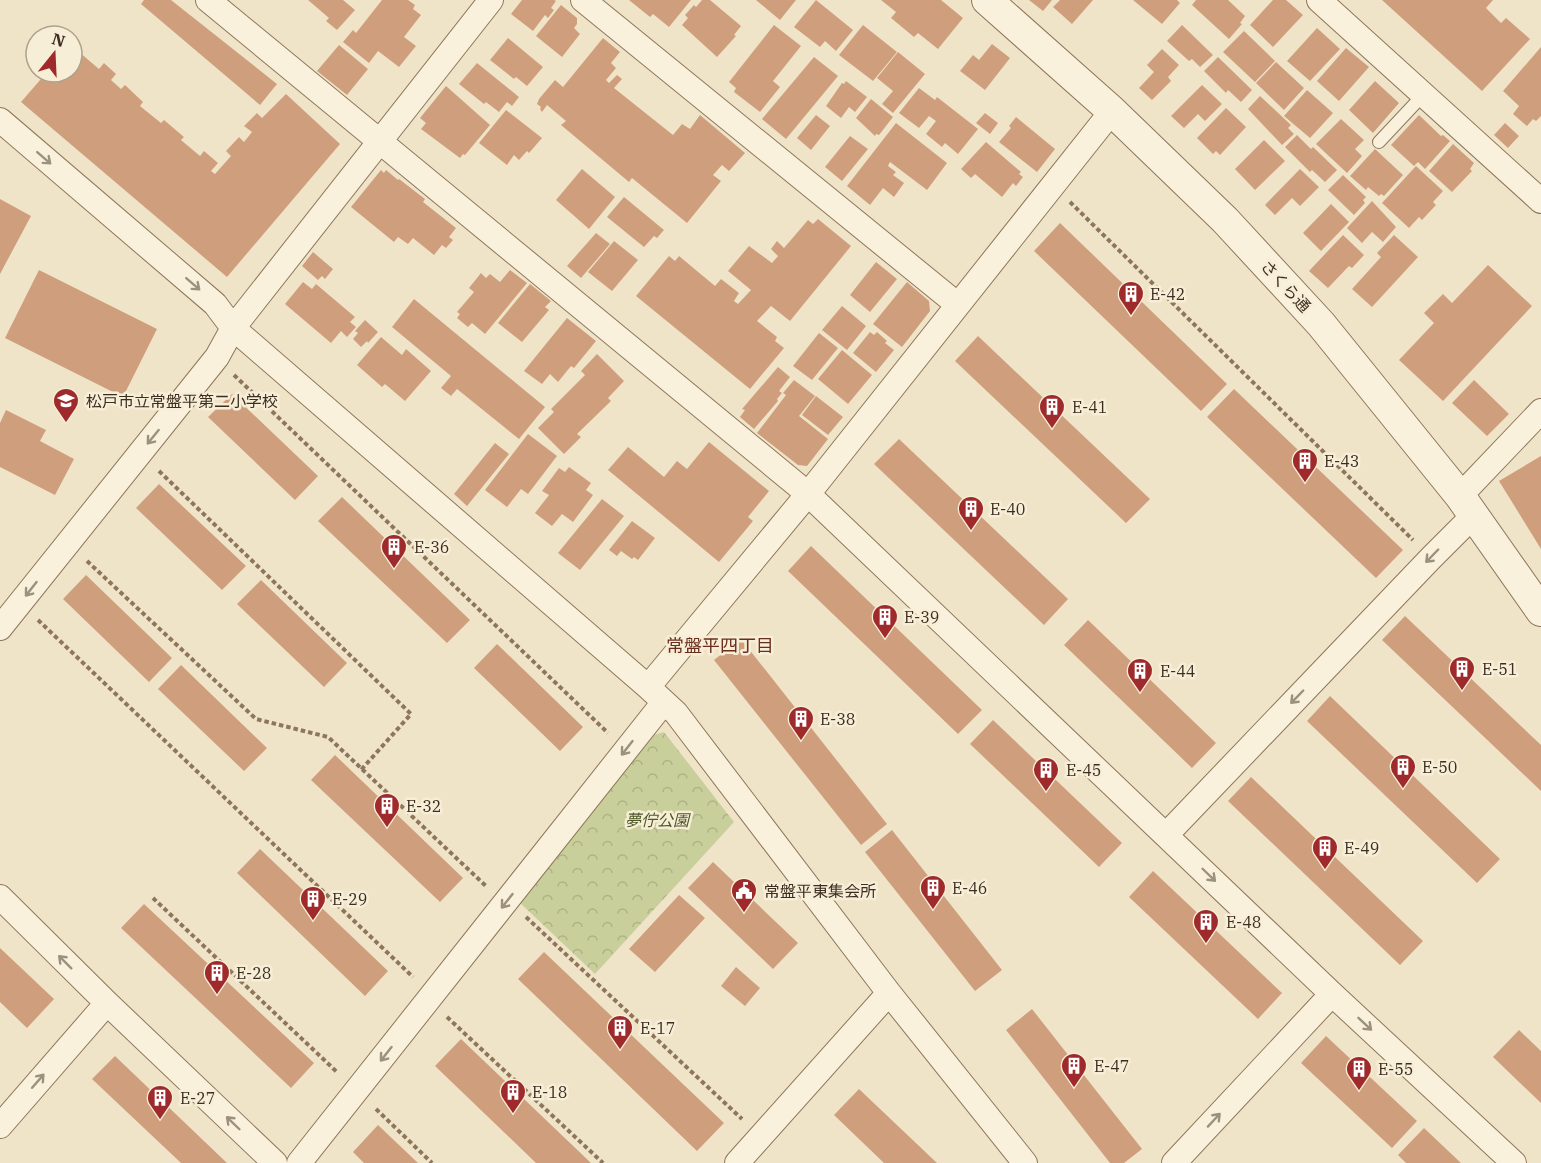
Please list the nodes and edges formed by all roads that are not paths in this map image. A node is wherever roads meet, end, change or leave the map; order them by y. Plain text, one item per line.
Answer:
1 (208, 0) edge
2 (491, 0) edge
3 (583, 0) edge
4 (1319, 0) edge
5 (995, 2) edge
6 (1424, 94) junction
7 (1113, 111) junction
8 (0, 120) edge
9 (378, 142) junction
10 (1379, 142) dead end
11 (1541, 201) edge
12 (958, 304) junction
13 (233, 328) junction
14 (1541, 411) edge
15 (808, 494) junction
16 (1467, 506) junction
17 (1541, 611) edge
18 (0, 628) edge
19 (656, 695) junction
20 (1167, 834) junction
21 (0, 897) edge
22 (889, 993) junction
23 (1332, 994) junction
24 (107, 1003) junction
25 (0, 1125) edge
26 (275, 1163) edge
27 (298, 1163) edge
28 (737, 1163) edge
29 (1025, 1163) edge
30 (1174, 1163) edge
31 (1514, 1163) edge

1 - 9 street
2 - 9 street
3 - 12 street
4 - 6 street
5 - 7 street, さくら通
6 - 10 lane
6 - 11 street
7 - 12 street
7 - 16 street, さくら通
8 -> 13 street
9 - 13 street
9 - 15 street
12 - 15 street
13 -> 18 street
13 - 19 street
14 - 16 street
15 - 19 street
15 - 20 street
16 - 17 street, さくら通
16 -> 20 street
19 - 22 street
19 -> 27 street
20 -> 23 street
24 -> 21 street
22 - 28 street
22 - 29 street
30 -> 23 street
23 -> 31 street
25 -> 24 street
26 -> 24 street

